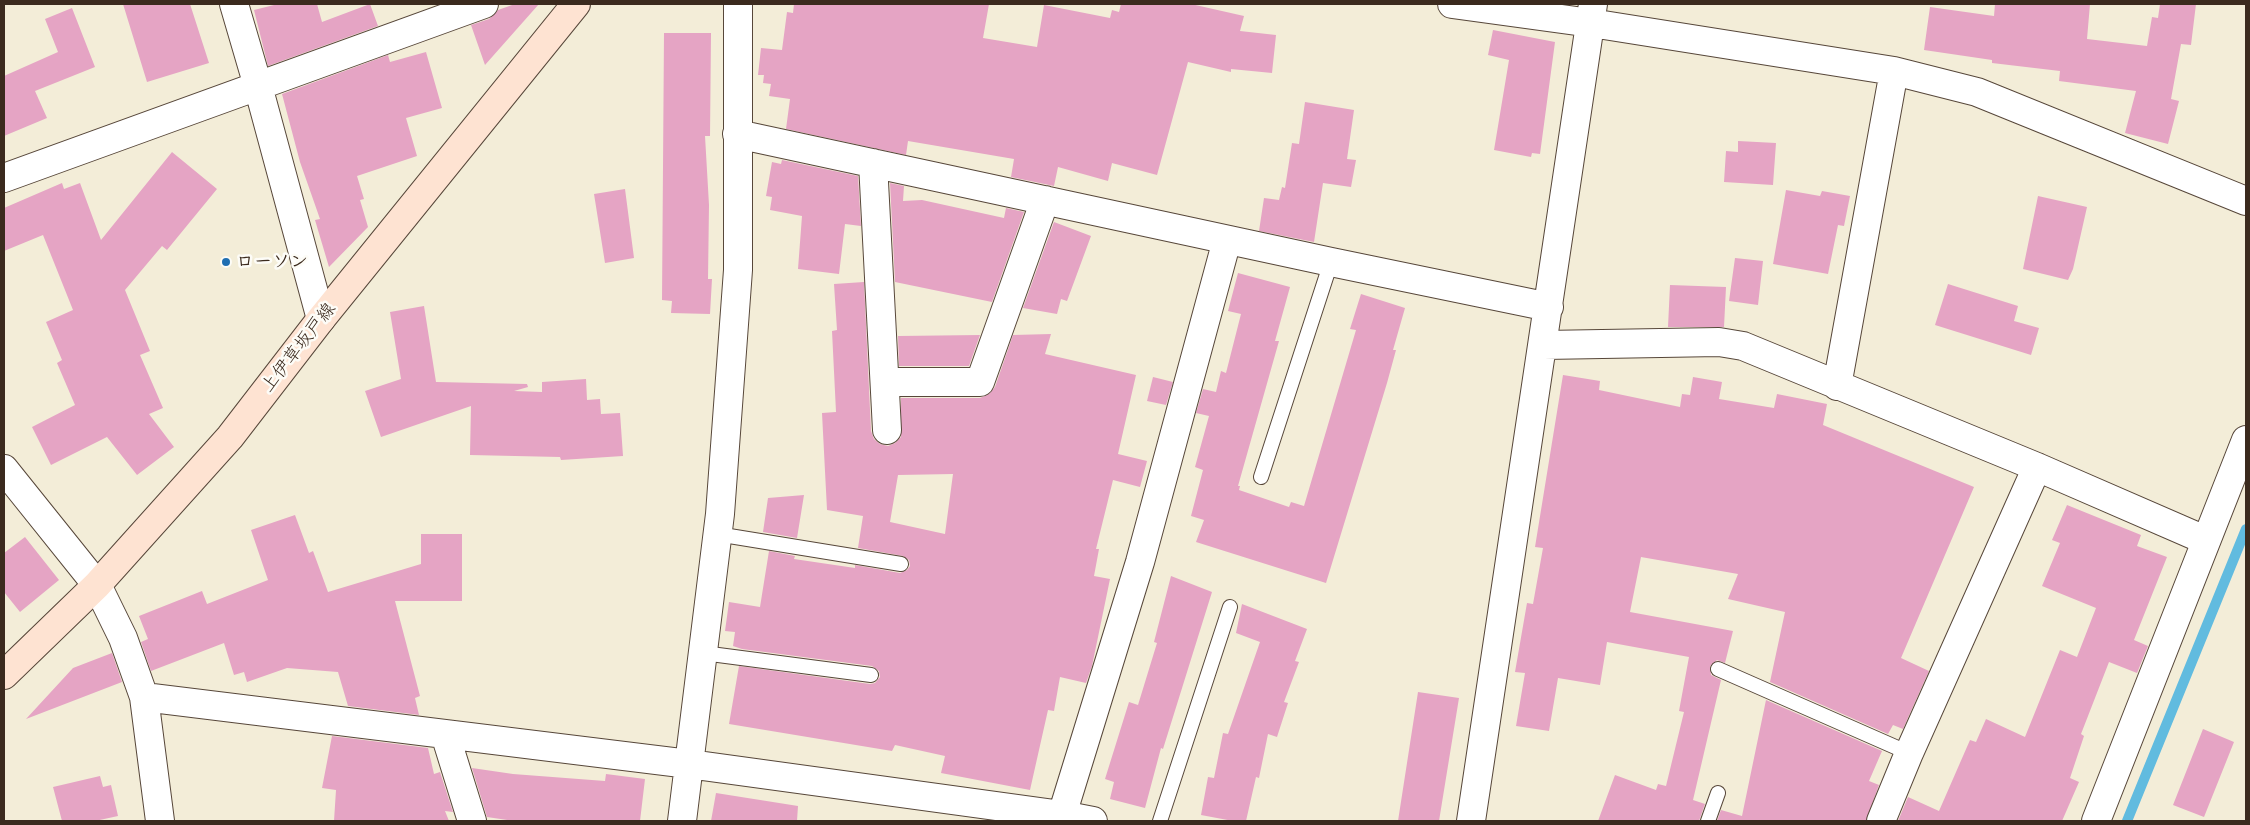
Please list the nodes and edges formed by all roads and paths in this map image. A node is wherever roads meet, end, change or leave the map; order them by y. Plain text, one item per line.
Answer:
1 (234, 4) edge
2 (484, 4) edge
3 (576, 4) edge
4 (738, 4) edge
5 (1452, 4) edge
6 (1592, 13) edge
7 (1894, 71) junction
8 (258, 86) junction
9 (737, 134) junction
10 (873, 163) junction
11 (4, 178) edge
12 (1045, 200) junction
13 (2246, 201) edge
14 (1227, 240) junction
15 (1331, 262) junction
16 (1550, 306) junction
17 (321, 319) junction
18 (1544, 346) junction
19 (885, 382) junction
20 (1837, 386) junction
21 (887, 430) dead end
22 (2246, 440) edge
23 (2037, 467) junction
24 (4, 469) edge
25 (1261, 476) dead end
26 (717, 534) junction
27 (2205, 540) junction
28 (901, 564) dead end
29 (97, 585) junction
30 (1230, 607) dead end
31 (703, 653) junction
32 (1718, 669) dead end
33 (4, 675) edge
34 (871, 675) dead end
35 (144, 697) junction
36 (445, 734) junction
37 (1909, 753) junction
38 (689, 764) junction
39 (1718, 793) dead end
40 (984, 813) edge
41 (1062, 815) junction
42 (160, 821) edge
43 (472, 821) edge
44 (682, 821) edge
45 (1093, 821) edge
46 (1160, 821) edge
47 (1471, 821) edge
48 (1708, 821) edge
49 (1881, 821) edge
50 (2096, 821) edge

1 - 8 street
2 - 8 street
3 - 17 main road, 上伊草坂戸線
4 - 9 street
5 - 6 street
6 - 7 street
6 - 16 street
7 - 13 street
7 - 20 street
8 - 11 street
8 - 17 street
9 - 10 street
9 - 26 street
10 - 12 street
10 - 19 street
12 - 14 street
12 - 19 street
14 - 15 street
14 - 41 street
15 - 16 street
15 - 25 lane
16 - 18 street
17 - 29 main road, 上伊草坂戸線
18 - 20 street
18 - 47 street
19 - 21 street
20 - 23 street
22 - 27 street
23 - 27 street
23 - 37 street
24 - 29 street
26 - 28 lane
26 - 31 street
27 - 50 street
29 - 33 main road, 上伊草坂戸線
29 - 35 street
30 - 46 lane
31 - 34 lane
31 - 38 street
32 - 37 lane
35 - 36 street
35 - 42 street
36 - 38 street
36 - 43 street
37 - 49 street
38 - 40 street
38 - 44 street
39 - 48 lane
40 - 41 street
41 - 45 street

